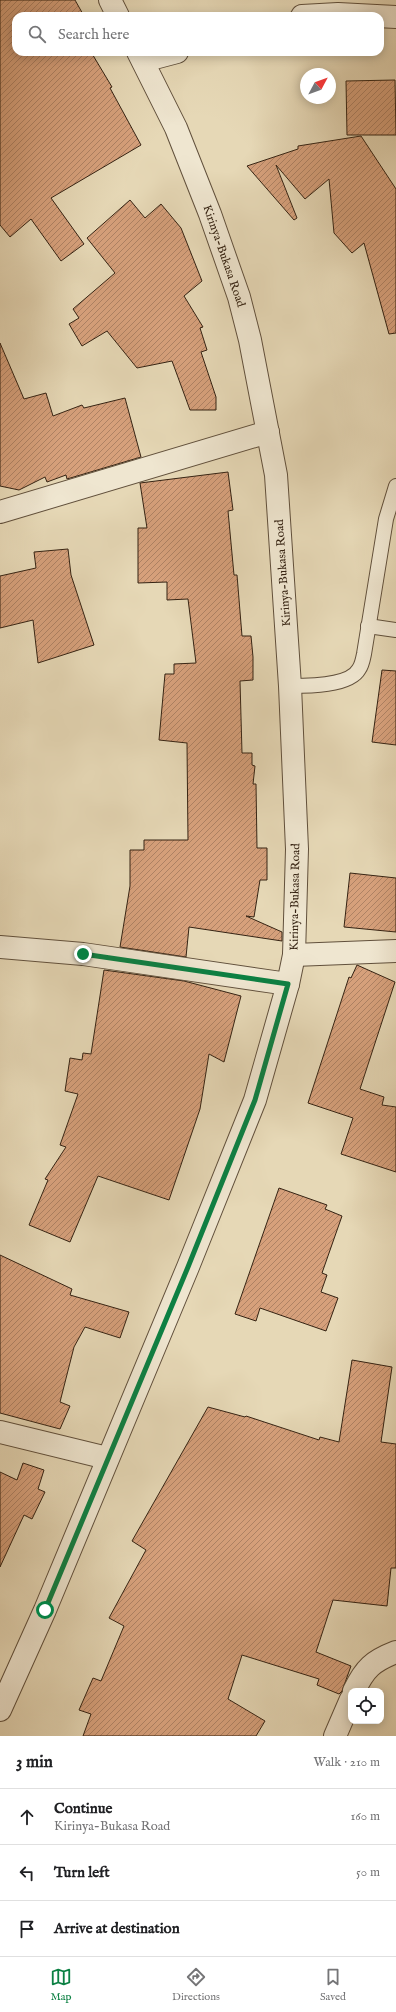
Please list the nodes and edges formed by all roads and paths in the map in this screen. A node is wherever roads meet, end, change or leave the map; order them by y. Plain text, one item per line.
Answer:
1 (110, 0) edge
2 (116, 12) edge
3 (384, 16) edge
4 (396, 17) edge
5 (140, 57) edge
6 (268, 432) junction
7 (396, 486) edge
8 (0, 512) edge
9 (368, 626) junction
10 (396, 630) edge
11 (290, 686) junction
12 (0, 947) edge
13 (396, 951) edge
14 (294, 955) junction
15 (288, 984) junction
16 (0, 1432) edge
17 (107, 1458) junction
18 (396, 1652) edge
19 (355, 1688) edge
20 (348, 1706) edge
21 (0, 1710) edge
22 (335, 1736) edge

1 - 2 street
3 - 4 street
5 - 6 street, Kirinya-Bukasa Road
6 - 8 street
6 - 11 street, Kirinya-Bukasa Road
7 - 9 lane
9 - 10 lane
9 - 11 lane
11 - 14 street, Kirinya-Bukasa Road
12 - 15 street
13 - 14 street
14 - 15 street, Kirinya-Bukasa Road
15 - 17 street, Kirinya-Bukasa Road
16 - 17 street
17 - 21 street, Kirinya-Bukasa Road
18 - 19 street
20 - 22 street

